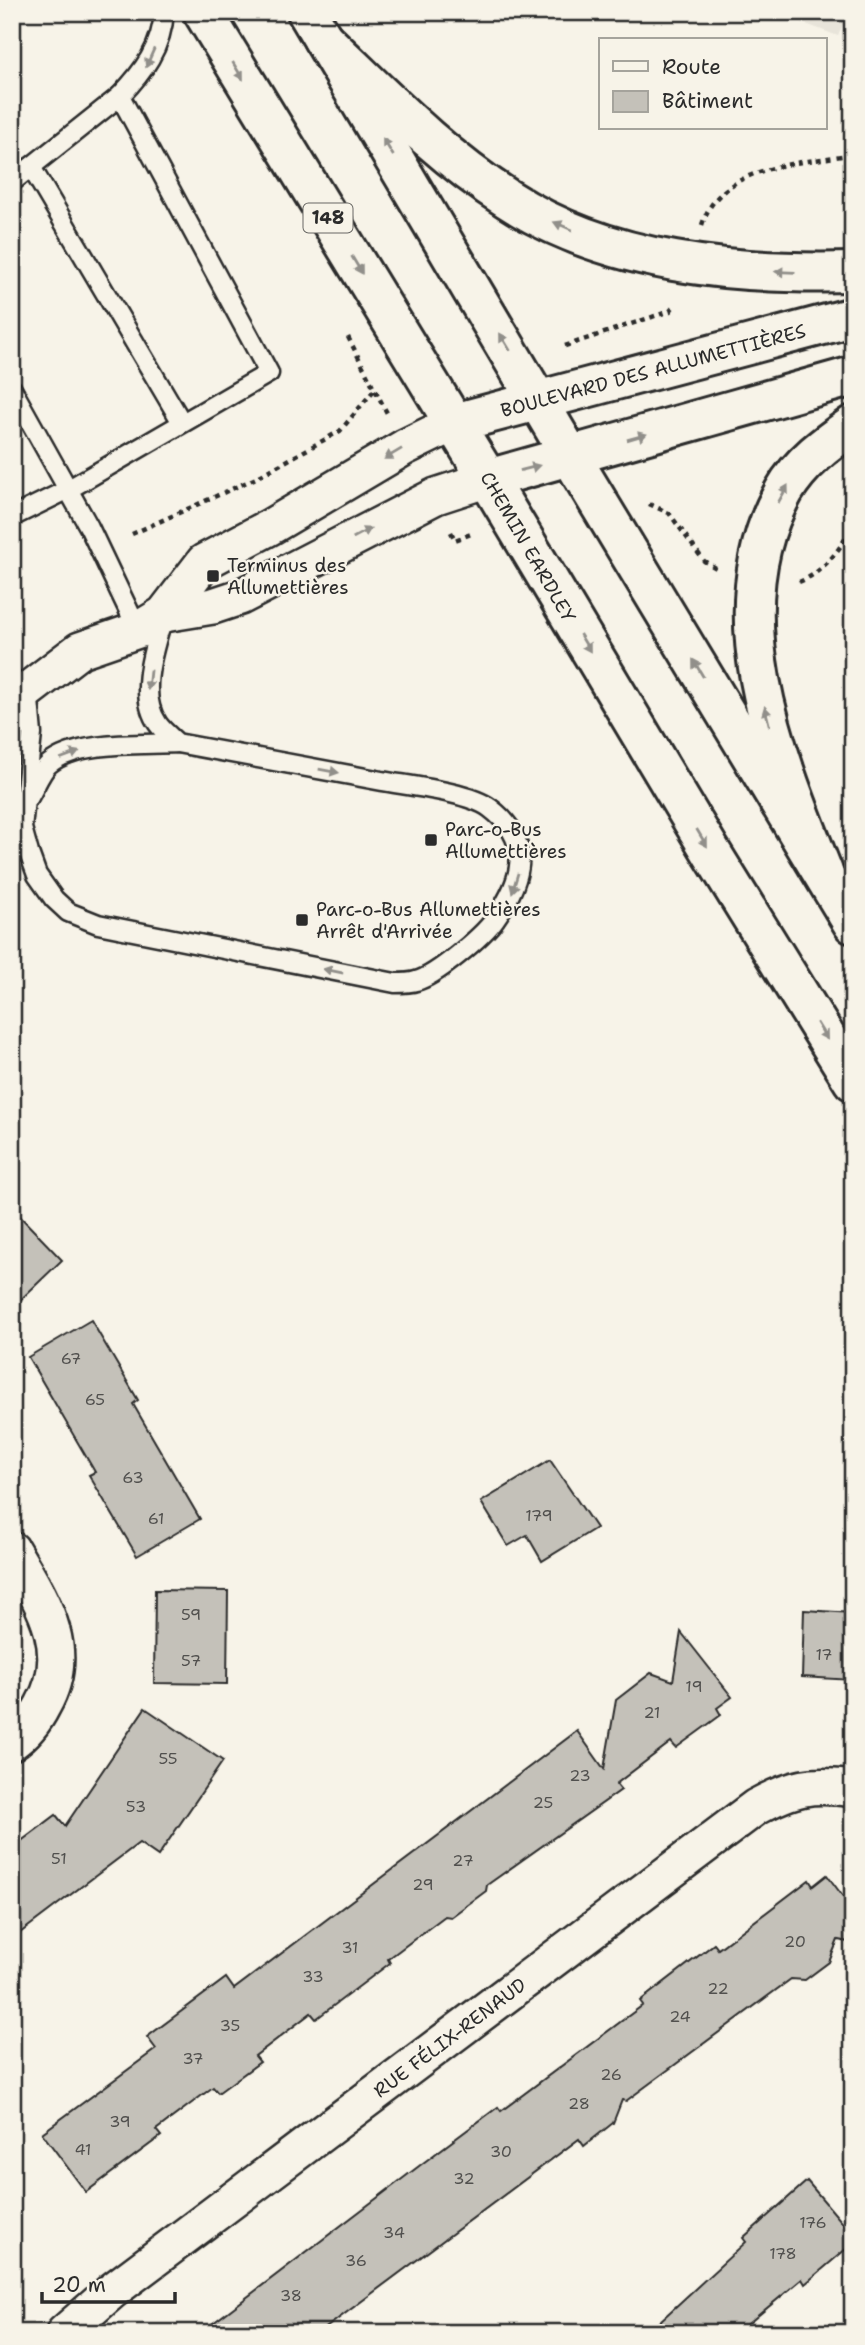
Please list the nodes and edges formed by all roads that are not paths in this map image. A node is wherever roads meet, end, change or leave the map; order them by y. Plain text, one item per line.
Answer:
1 (164, 12) edge
2 (203, 12) edge
3 (315, 25) edge
4 (120, 96) junction
5 (31, 167) junction
6 (12, 182) edge
7 (853, 272) edge
8 (853, 317) edge
9 (853, 376) edge
10 (12, 389) edge
11 (540, 401) junction
12 (181, 421) junction
13 (454, 423) junction
14 (853, 425) edge
15 (571, 457) junction
16 (488, 479) junction
17 (69, 489) junction
18 (12, 517) edge
19 (151, 622) junction
20 (20, 696) edge
21 (177, 744) junction
22 (26, 803) junction
23 (823, 872) junction
24 (853, 924) edge
25 (853, 1081) edge
26 (12, 1550) edge
27 (12, 1742) edge
28 (853, 1789) edge
29 (64, 2333) edge

1 -> 4 lane
2 -> 13 main road, CHEMIN EARDLEY / 148
7 -> 3 main road
11 -> 3 main road
4 - 5 lane
4 - 12 lane
5 - 6 lane
5 - 12 lane
8 - 11 main road, BOULEVARD DES ALLUMETTIÈRES
15 -> 9 main road
10 - 17 lane
11 - 13 main road, BOULEVARD DES ALLUMETTIÈRES
11 - 15 main road
12 - 17 lane
13 - 16 main road, CHEMIN EARDLEY / 148
13 -> 19 street
23 -> 14 main road
16 -> 15 main road
23 -> 15 main road
19 -> 16 street
16 -> 25 main road, CHEMIN EARDLEY
17 - 18 lane
17 - 19 lane
19 - 20 street
19 -> 21 lane
20 - 22 lane
22 -> 21 lane
21 -> 22 lane
23 - 24 main road
26 - 27 street
28 - 29 street, RUE FÉLIX-RENAUD

